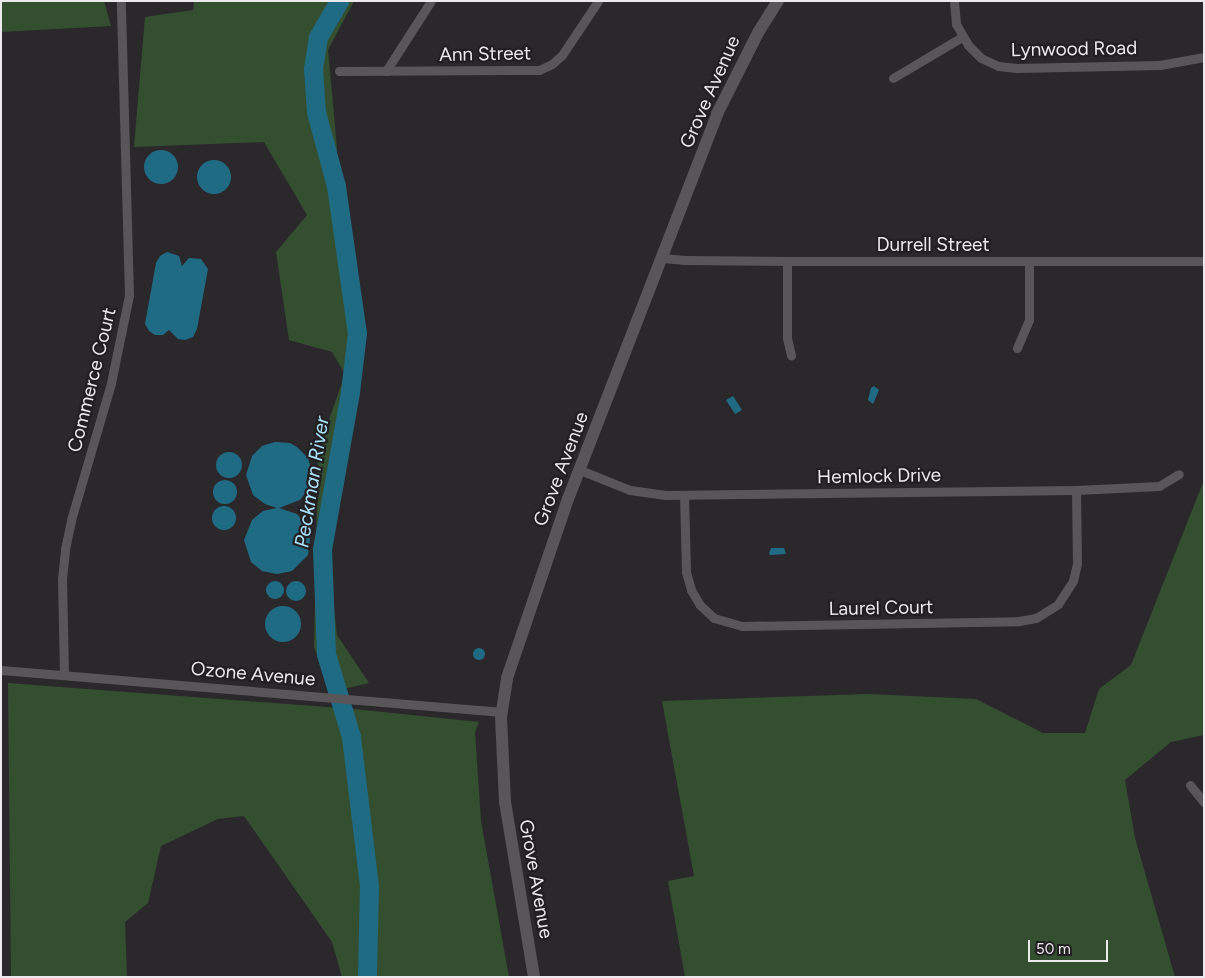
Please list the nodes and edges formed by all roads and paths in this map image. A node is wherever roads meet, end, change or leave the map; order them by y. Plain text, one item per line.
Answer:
1 (121, 1) edge
2 (431, 1) edge
3 (598, 1) edge
4 (778, 1) edge
5 (954, 1) edge
6 (962, 37) junction
7 (1204, 57) edge
8 (339, 71) dead end
9 (386, 71) junction
10 (893, 78) dead end
11 (663, 258) junction
12 (787, 261) junction
13 (1029, 261) junction
14 (1204, 262) edge
15 (1017, 348) dead end
16 (791, 356) dead end
17 (580, 470) junction
18 (1179, 474) dead end
19 (1076, 490) junction
20 (684, 495) junction
21 (1, 670) edge
22 (64, 674) junction
23 (502, 712) junction
24 (1190, 784) dead end
25 (1204, 802) edge
26 (534, 977) edge

1 - 22 street, Commerce Court
2 - 9 street
3 - 9 street, Ann Street
4 - 11 street, Grove Avenue
5 - 6 street, Lynwood Road
6 - 7 street, Lynwood Road
6 - 10 street
8 - 9 street, Ann Street
11 - 12 street, Durrell Street
11 - 17 street, Grove Avenue
12 - 13 street, Durrell Street
12 - 16 street
13 - 14 street, Durrell Street
13 - 15 street
17 - 20 street, Hemlock Drive
17 - 23 street, Grove Avenue
18 - 19 street, Hemlock Drive
19 - 20 street, Hemlock Drive
19 - 20 street, Laurel Court
21 - 22 street, Ozone Avenue
22 - 23 street, Ozone Avenue
23 - 26 street, Grove Avenue
24 - 25 street

